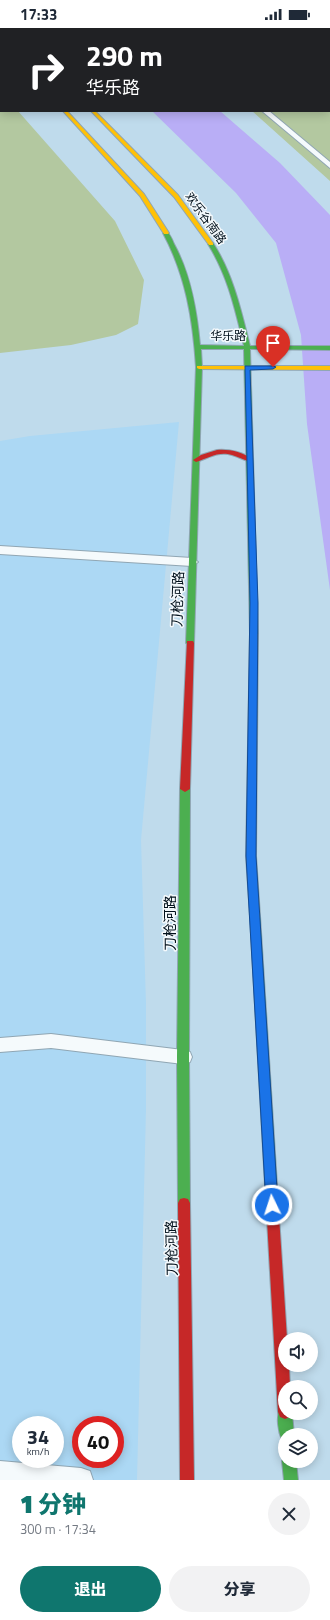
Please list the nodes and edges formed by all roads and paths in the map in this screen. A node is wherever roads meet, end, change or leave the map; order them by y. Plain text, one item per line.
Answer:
1 (65, 112) edge
2 (94, 112) edge
3 (266, 112) edge
4 (330, 166) edge
5 (198, 347) junction
6 (247, 347) junction
7 (330, 348) edge
8 (199, 367) junction
9 (247, 368) junction
10 (330, 368) edge
11 (196, 460) junction
12 (250, 460) junction
13 (0, 550) edge
14 (192, 562) junction
15 (0, 1045) edge
16 (183, 1057) junction
17 (283, 1380) edge
18 (289, 1468) edge
19 (0, 1473) edge
20 (81, 1480) edge
21 (187, 1480) edge
22 (290, 1480) edge

1 - 5 street
2 - 6 street, 欢乐谷南路
3 - 4 lane
5 - 6 street, 华乐路
5 - 8 street
6 - 7 street, 华乐路
6 - 9 street, 欢乐谷南路
8 - 9 street
8 - 11 street, 刀枪河路
9 - 10 street
9 - 12 street
11 - 12 street
11 - 14 street, 刀枪河路
12 - 17 street
13 - 14 lane
14 - 16 street, 刀枪河路
15 - 16 lane
16 - 21 street, 刀枪河路
18 - 22 street
19 - 20 lane

